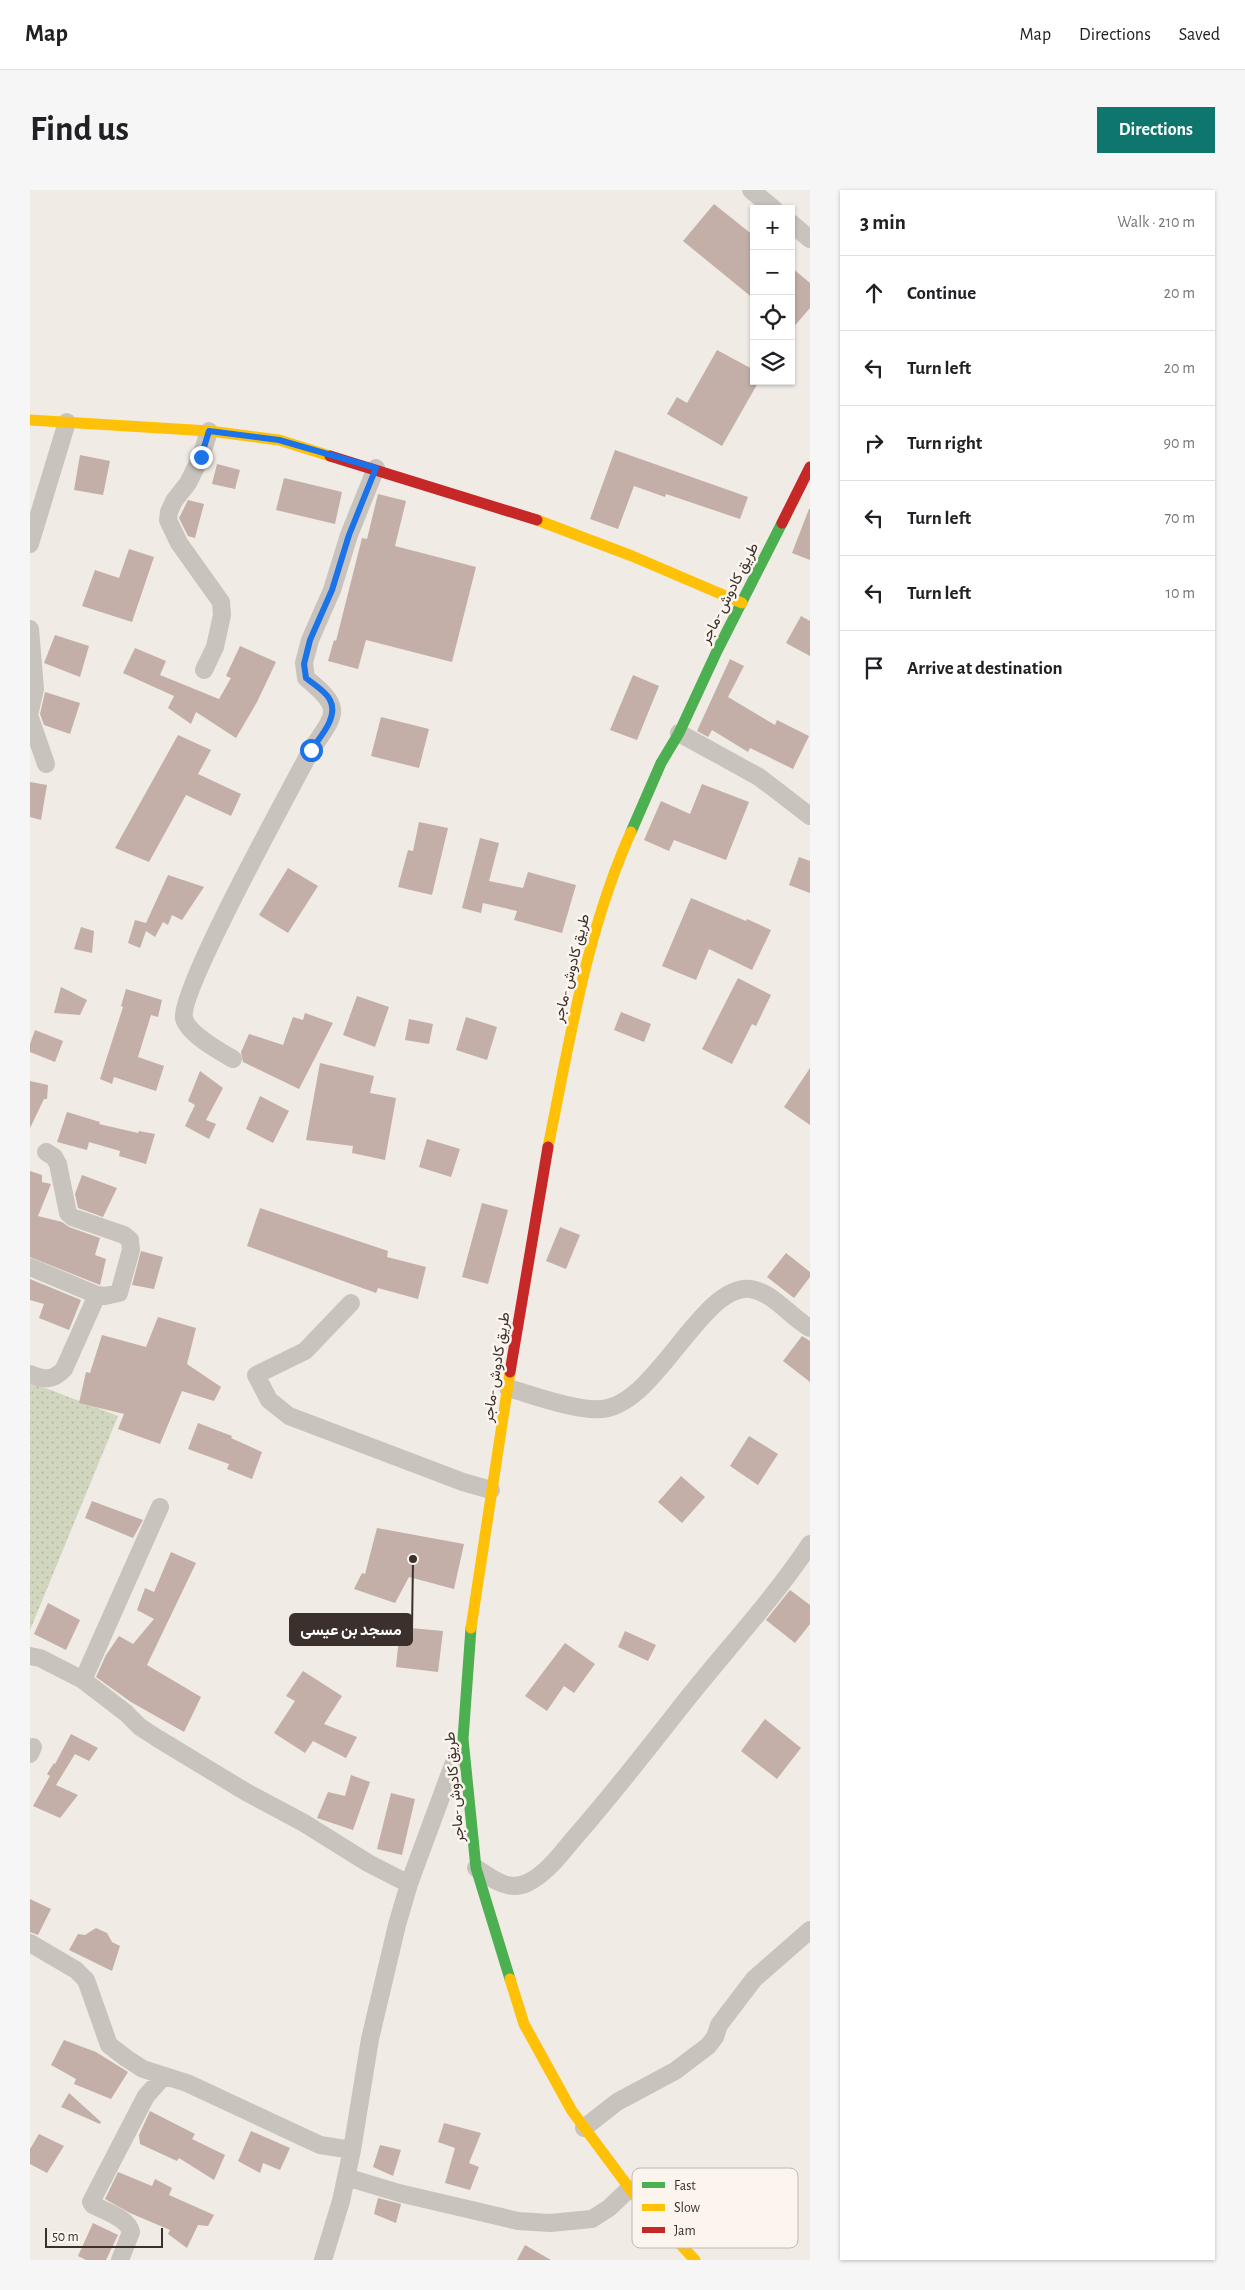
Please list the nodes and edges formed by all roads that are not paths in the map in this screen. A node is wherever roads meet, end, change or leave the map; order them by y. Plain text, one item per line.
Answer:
1 (751, 190) edge
2 (769, 205) edge
3 (795, 226) edge
4 (810, 239) edge
5 (30, 420) edge
6 (67, 422) junction
7 (209, 431) junction
8 (810, 467) edge
9 (376, 468) junction
10 (30, 544) edge
11 (742, 603) junction
12 (30, 629) edge
13 (204, 670) dead end
14 (30, 711) edge
15 (30, 718) edge
16 (679, 733) junction
17 (46, 764) dead end
18 (810, 816) edge
19 (233, 1059) dead end
20 (46, 1152) dead end
21 (30, 1267) edge
22 (97, 1295) junction
23 (351, 1303) dead end
24 (810, 1328) edge
25 (30, 1374) edge
26 (508, 1388) junction
27 (491, 1490) junction
28 (160, 1507) dead end
29 (810, 1544) edge
30 (30, 1656) edge
31 (83, 1680) junction
32 (463, 1739) junction
33 (476, 1868) junction
34 (409, 1884) junction
35 (810, 1930) edge
36 (30, 1943) edge
37 (164, 2076) junction
38 (584, 2128) junction
39 (352, 2150) junction
40 (346, 2177) junction
41 (629, 2189) junction
42 (632, 2192) edge
43 (684, 2248) edge
44 (120, 2260) edge
45 (323, 2260) edge
46 (695, 2260) edge

1 - 2 street
3 - 4 street
5 - 6 main road
6 - 7 main road
6 - 10 street
7 - 9 main road
7 - 13 street
8 - 11 main road, طريق كادوش -ماجر
9 - 11 main road
9 - 19 street
11 - 16 main road, طريق كادوش -ماجر
12 - 14 street
15 - 17 street
16 - 18 street
16 - 26 main road, طريق كادوش -ماجر
20 - 22 street
21 - 22 street
22 - 25 street
23 - 27 street
24 - 26 street
26 - 27 main road, طريق كادوش -ماجر
27 - 32 main road, طريق كادوش -ماجر
28 - 31 street
29 - 33 street
30 - 31 street
31 - 34 street
32 - 33 main road, طريق كادوش -ماجر
32 - 34 street
33 - 38 main road, طريق كادوش -ماجر
34 - 39 street
35 - 38 street
36 - 37 street
37 - 39 street
37 - 44 street
38 - 41 main road, طريق كادوش -ماجر
39 - 40 street
40 - 41 street
40 - 45 street
41 - 42 main road, طريق كادوش -ماجر
43 - 46 main road, طريق كادوش -ماجر

